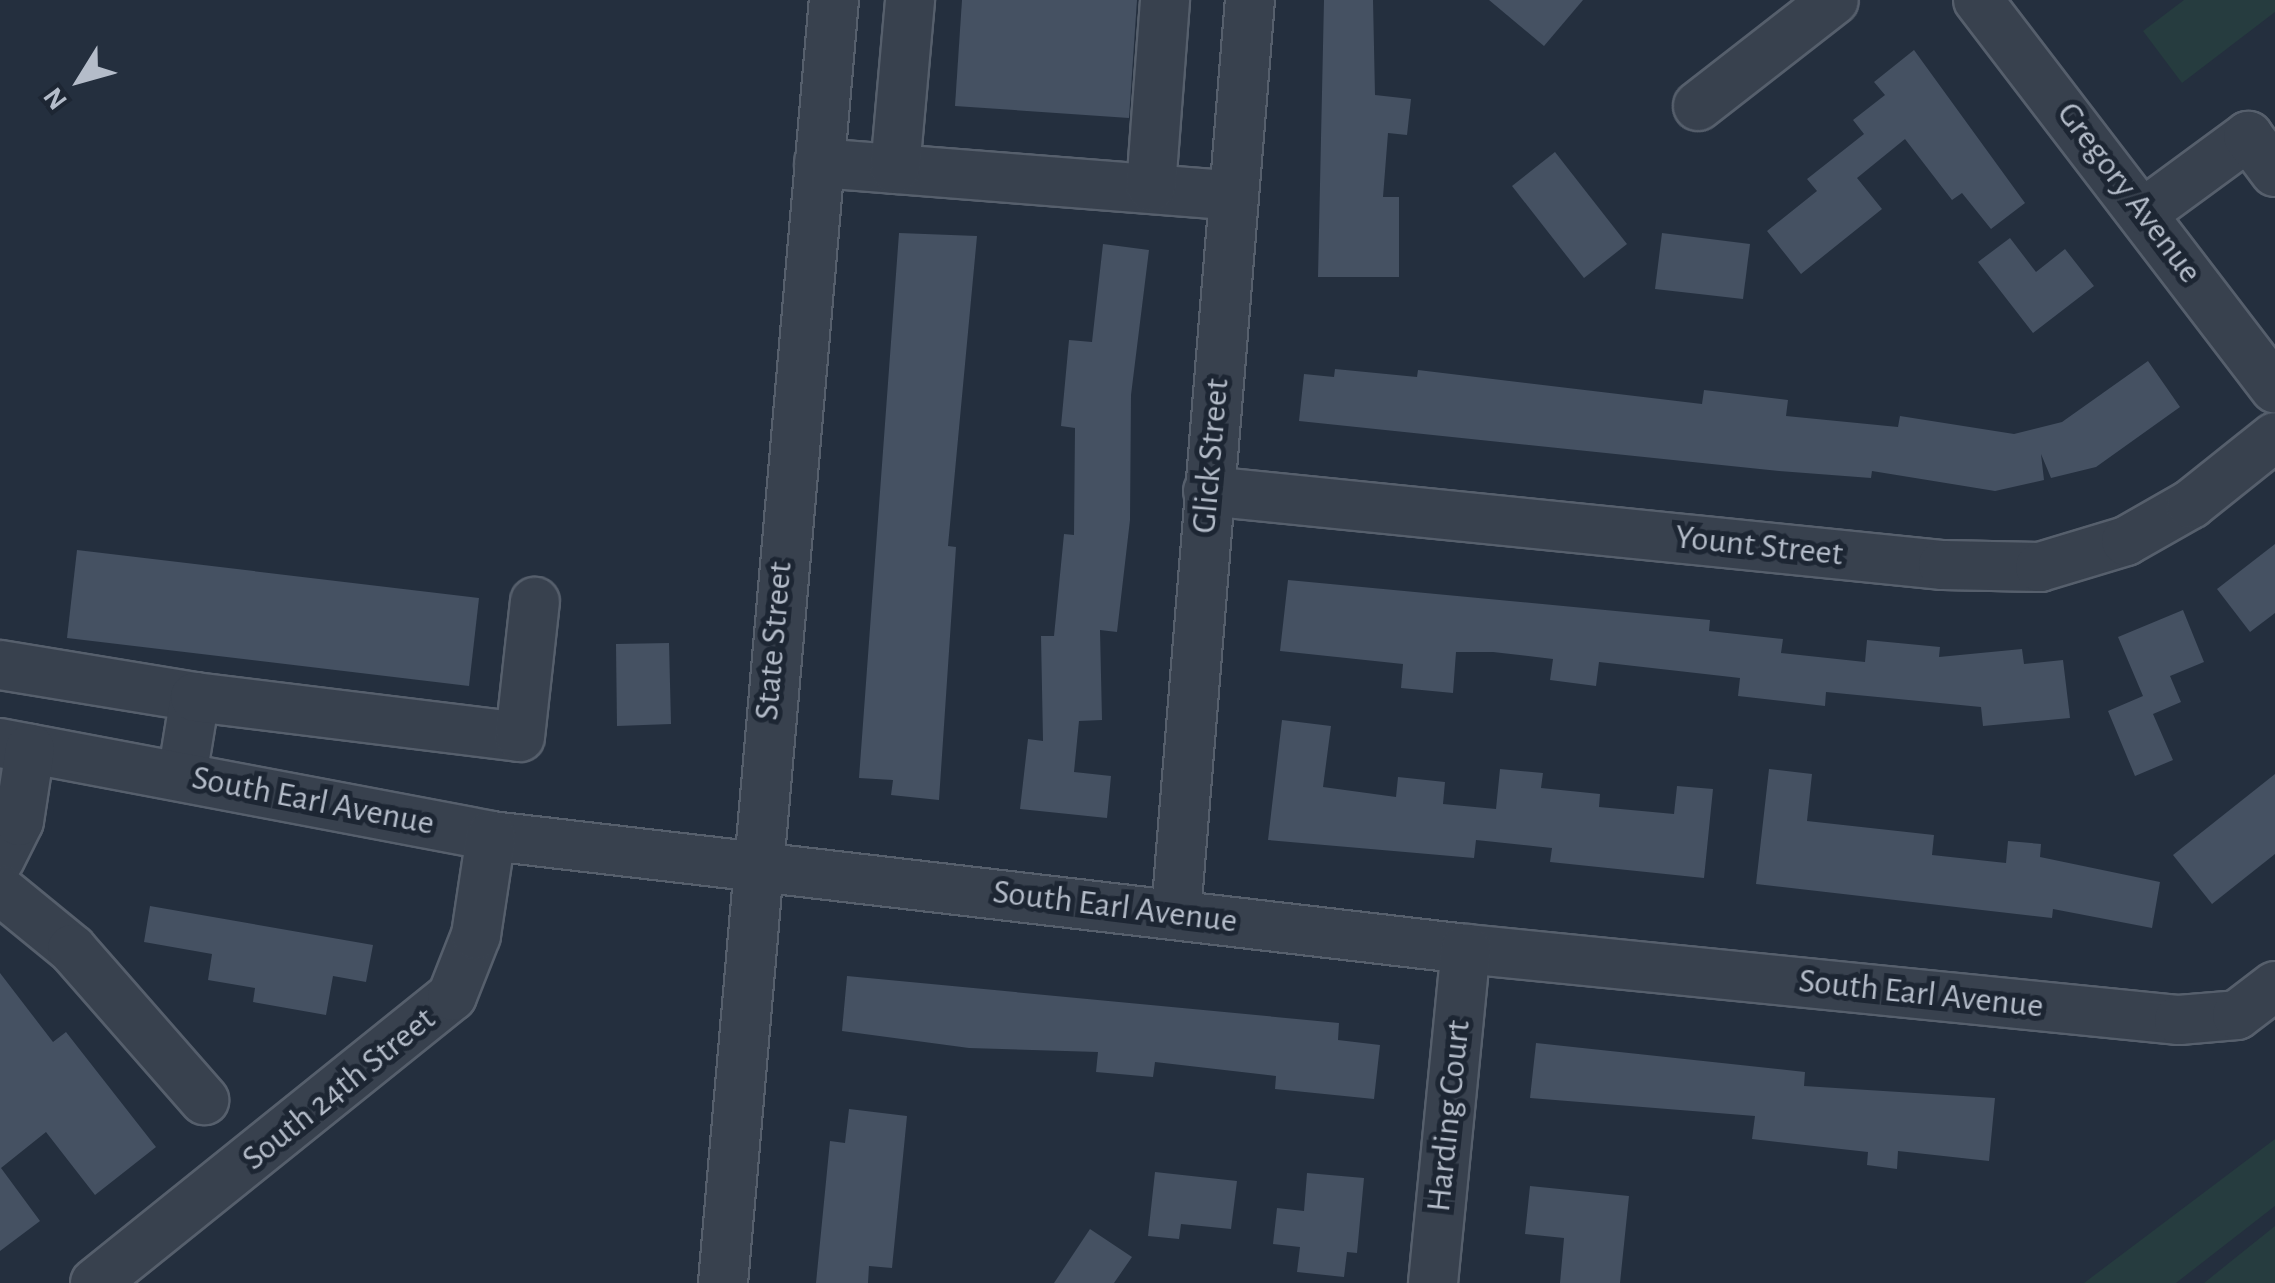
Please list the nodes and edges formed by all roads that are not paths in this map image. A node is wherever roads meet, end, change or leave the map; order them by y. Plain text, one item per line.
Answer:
1 (834, 0) edge
2 (910, 0) edge
3 (1165, 0) edge
4 (1250, 0) edge
5 (1834, 0) edge
6 (1978, 0) edge
7 (1698, 106) dead end
8 (2261, 154) edge
9 (819, 163) junction
10 (895, 169) junction
11 (1151, 187) junction
12 (1234, 196) junction
13 (2146, 211) junction
14 (2275, 389) edge
15 (2275, 437) edge
16 (1208, 491) junction
17 (535, 602) dead end
18 (0, 666) edge
19 (195, 696) junction
20 (15, 746) edge
21 (182, 776) junction
22 (491, 836) junction
23 (0, 859) edge
24 (755, 866) junction
25 (0, 890) edge
26 (1176, 913) junction
27 (1466, 949) junction
28 (2275, 986) edge
29 (204, 1100) dead end
30 (95, 1283) edge
31 (723, 1283) edge
32 (1433, 1283) edge

1 - 9 street, State Street
2 - 10 street
3 - 11 street
4 - 12 street, Glick Street
5 - 7 street
6 - 13 street, Gregory Avenue
8 - 13 street
9 - 10 street
9 - 24 street, State Street
10 - 11 street
11 - 12 street
12 - 16 street, Glick Street
13 - 14 street, Gregory Avenue
15 - 16 street, Yount Street
16 - 26 street, Glick Street
17 - 19 street
18 - 19 street
19 - 21 street
20 - 21 street, South Earl Avenue
20 - 23 street
21 - 22 street, South Earl Avenue
22 - 24 street, South Earl Avenue
22 - 30 street, South 24th Street
24 - 26 street, South Earl Avenue
24 - 31 street, State Street
25 - 29 street
26 - 27 street, South Earl Avenue
27 - 28 street, South Earl Avenue
27 - 32 street, Harding Court

